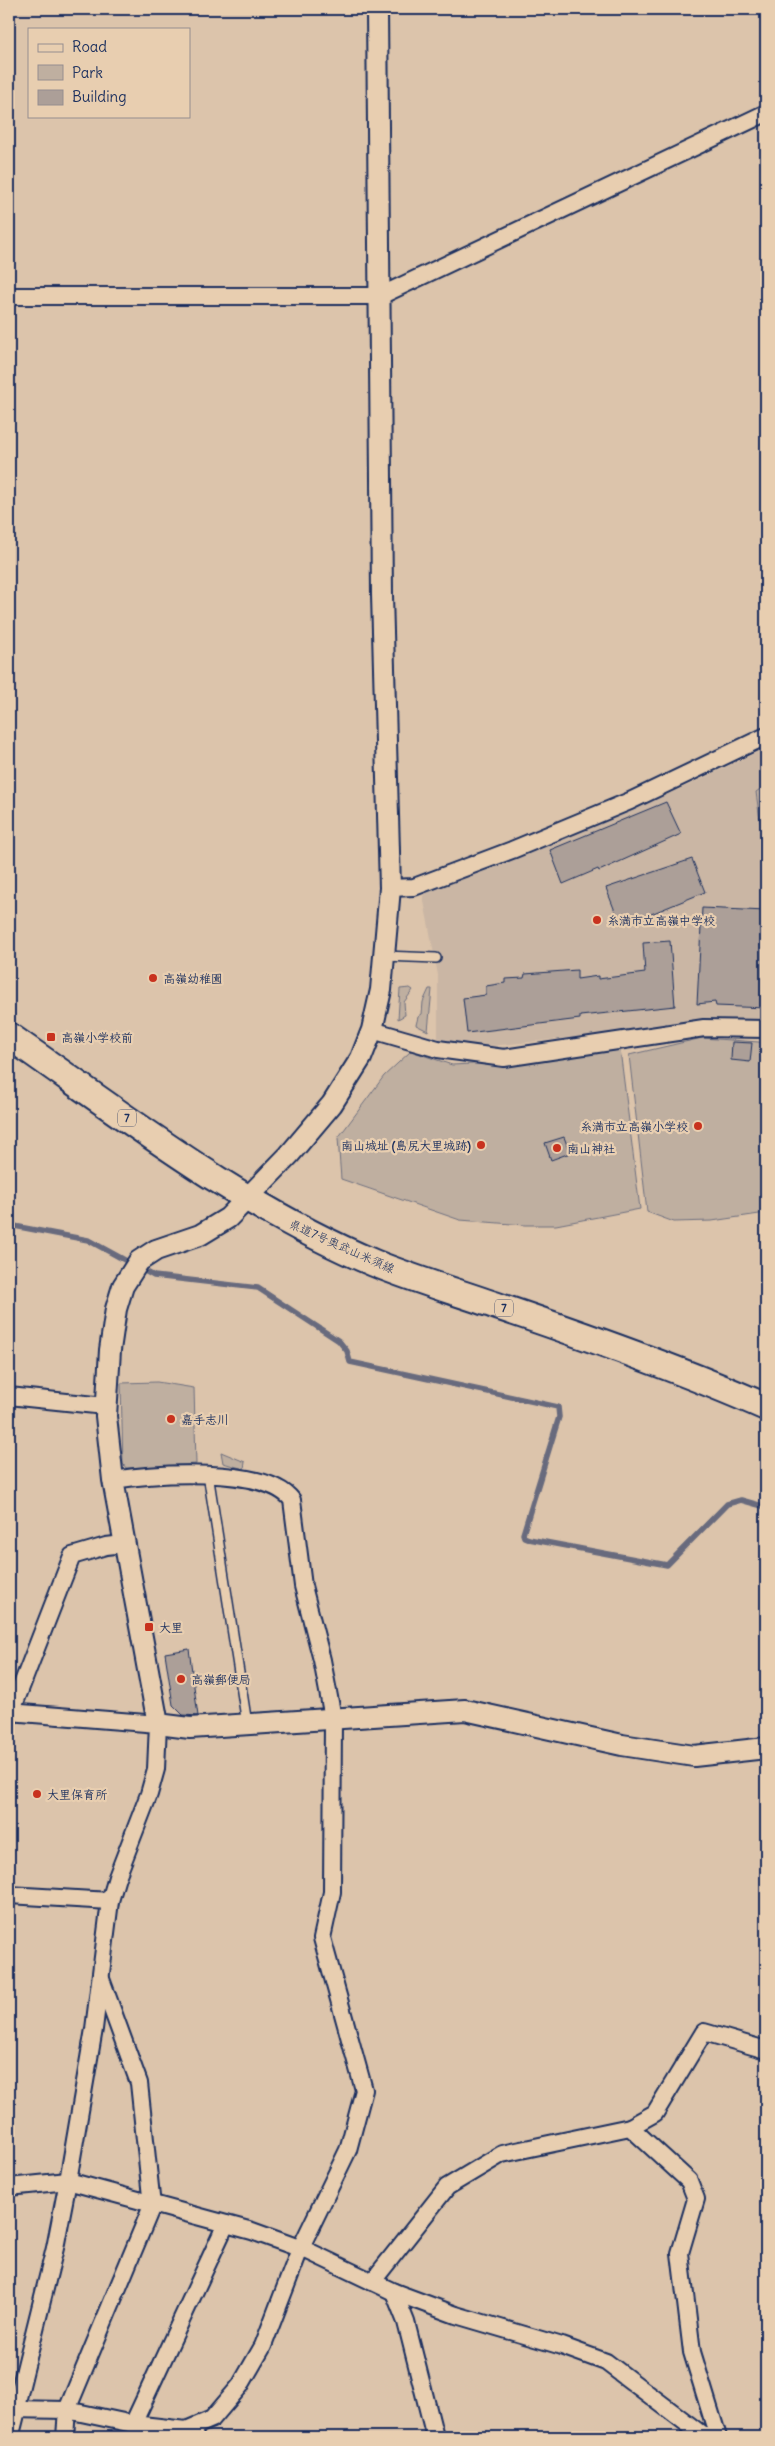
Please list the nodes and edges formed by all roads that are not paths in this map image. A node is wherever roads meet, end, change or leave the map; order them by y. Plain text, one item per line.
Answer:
1 (377, 9) edge
2 (766, 113) edge
3 (9, 296) edge
4 (380, 296) junction
5 (766, 736) edge
6 (390, 888) junction
7 (384, 956) junction
8 (436, 958) dead end
9 (766, 1029) edge
10 (372, 1030) junction
11 (9, 1036) edge
12 (246, 1199) junction
13 (9, 1396) edge
14 (106, 1406) junction
15 (766, 1406) edge
16 (208, 1474) junction
17 (113, 1480) junction
18 (124, 1544) junction
19 (9, 1714) edge
20 (333, 1718) junction
21 (158, 1724) junction
22 (247, 1724) junction
23 (766, 1748) edge
24 (9, 1894) edge
25 (110, 1900) junction
26 (99, 1975) junction
27 (766, 2050) edge
28 (630, 2127) junction
29 (68, 2182) junction
30 (9, 2186) edge
31 (152, 2206) junction
32 (226, 2224) junction
33 (300, 2249) junction
34 (372, 2282) junction
35 (394, 2292) junction
36 (12, 2410) edge
37 (66, 2410) junction
38 (133, 2424) junction
39 (9, 2434) edge
40 (192, 2434) edge
41 (66, 2437) edge
42 (436, 2437) edge
43 (705, 2437) edge
44 (718, 2437) edge

1 - 4 street
2 - 4 street
3 - 4 street
4 - 6 street
5 - 6 street
6 - 7 street
7 - 8 lane
7 - 10 street
9 - 10 street
10 - 12 street
11 - 12 main road, 県道7号奥武山米須線 / 7
12 - 14 street
12 - 15 main road, 県道7号奥武山米須線 / 7
13 - 14 street
14 - 17 street
16 - 17 street
16 - 20 street
16 - 22 lane
17 - 18 street
18 - 19 street
18 - 21 street
19 - 21 street
20 - 22 street
20 - 23 street
20 - 33 street
21 - 22 street
21 - 25 street
24 - 25 street
25 - 26 street
26 - 29 street
26 - 31 street
27 - 28 street
28 - 34 street
28 - 44 street
29 - 30 street
29 - 31 street
29 - 36 street
31 - 32 street
31 - 37 street
32 - 33 street
32 - 38 street
33 - 34 street
33 - 40 street
34 - 35 street
35 - 42 street
35 - 43 street
36 - 37 street
36 - 39 street
37 - 38 street
37 - 41 street
38 - 40 street

